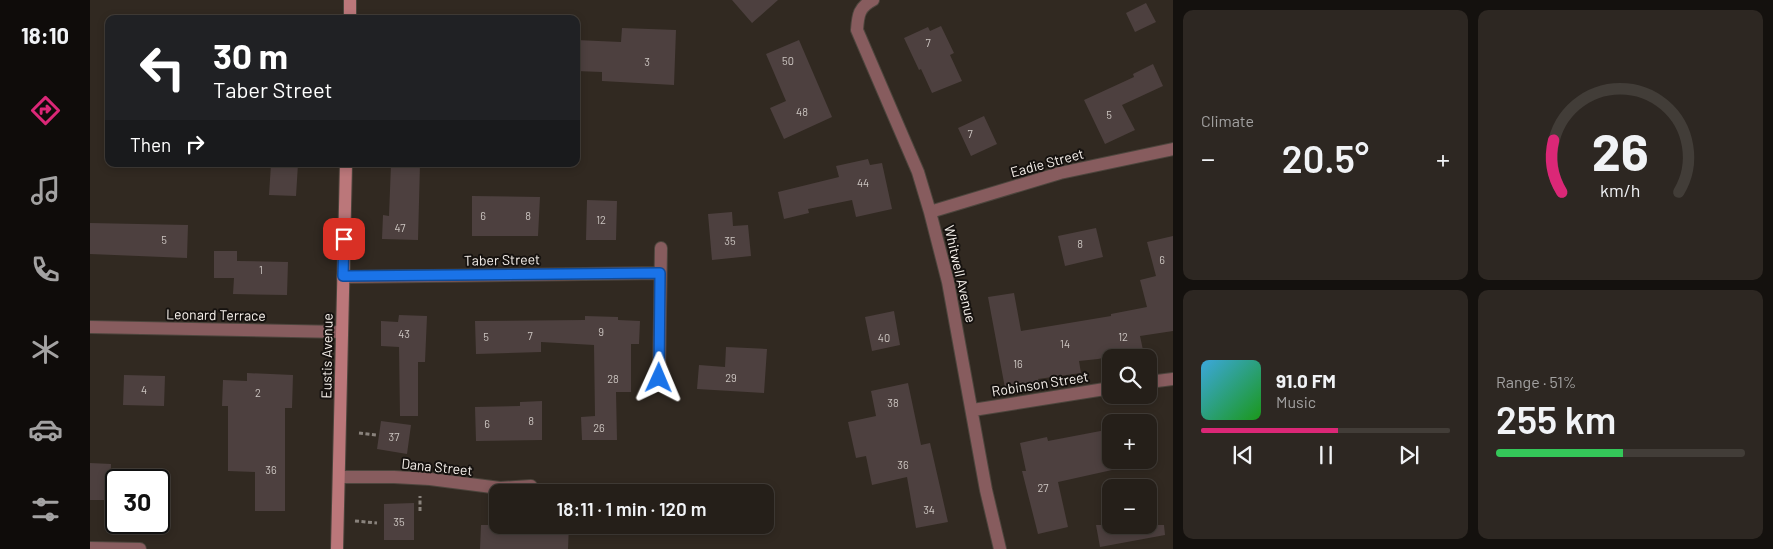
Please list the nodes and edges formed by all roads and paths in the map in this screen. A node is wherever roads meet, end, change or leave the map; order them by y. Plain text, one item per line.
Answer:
1 (350, 0) edge
2 (873, 0) edge
3 (350, 15) edge
4 (1173, 149) edge
5 (346, 167) edge
6 (930, 212) junction
7 (660, 248) dead end
8 (660, 273) junction
9 (343, 276) junction
10 (90, 327) edge
11 (342, 332) junction
12 (659, 378) dead end
13 (1173, 379) edge
14 (1157, 381) edge
15 (1102, 389) edge
16 (972, 410) junction
17 (339, 477) junction
18 (489, 487) edge
19 (420, 491) dead end
20 (420, 511) dead end
21 (90, 548) edge
22 (140, 549) edge
23 (337, 549) edge
24 (1000, 549) edge

1 - 3 street
2 - 6 street, Whitwell Avenue
4 - 6 street, Eadie Street
5 - 9 street, Eustis Avenue
6 - 16 street, Whitwell Avenue
7 - 8 street
8 - 9 street, Taber Street
8 - 12 street
9 - 11 street, Eustis Avenue
10 - 11 street, Leonard Terrace
11 - 17 street, Eustis Avenue
13 - 14 street
15 - 16 street, Robinson Street
16 - 24 street, Whitwell Avenue
17 - 18 street, Dana Street
17 - 23 street, Eustis Avenue
19 - 20 path
21 - 22 street

